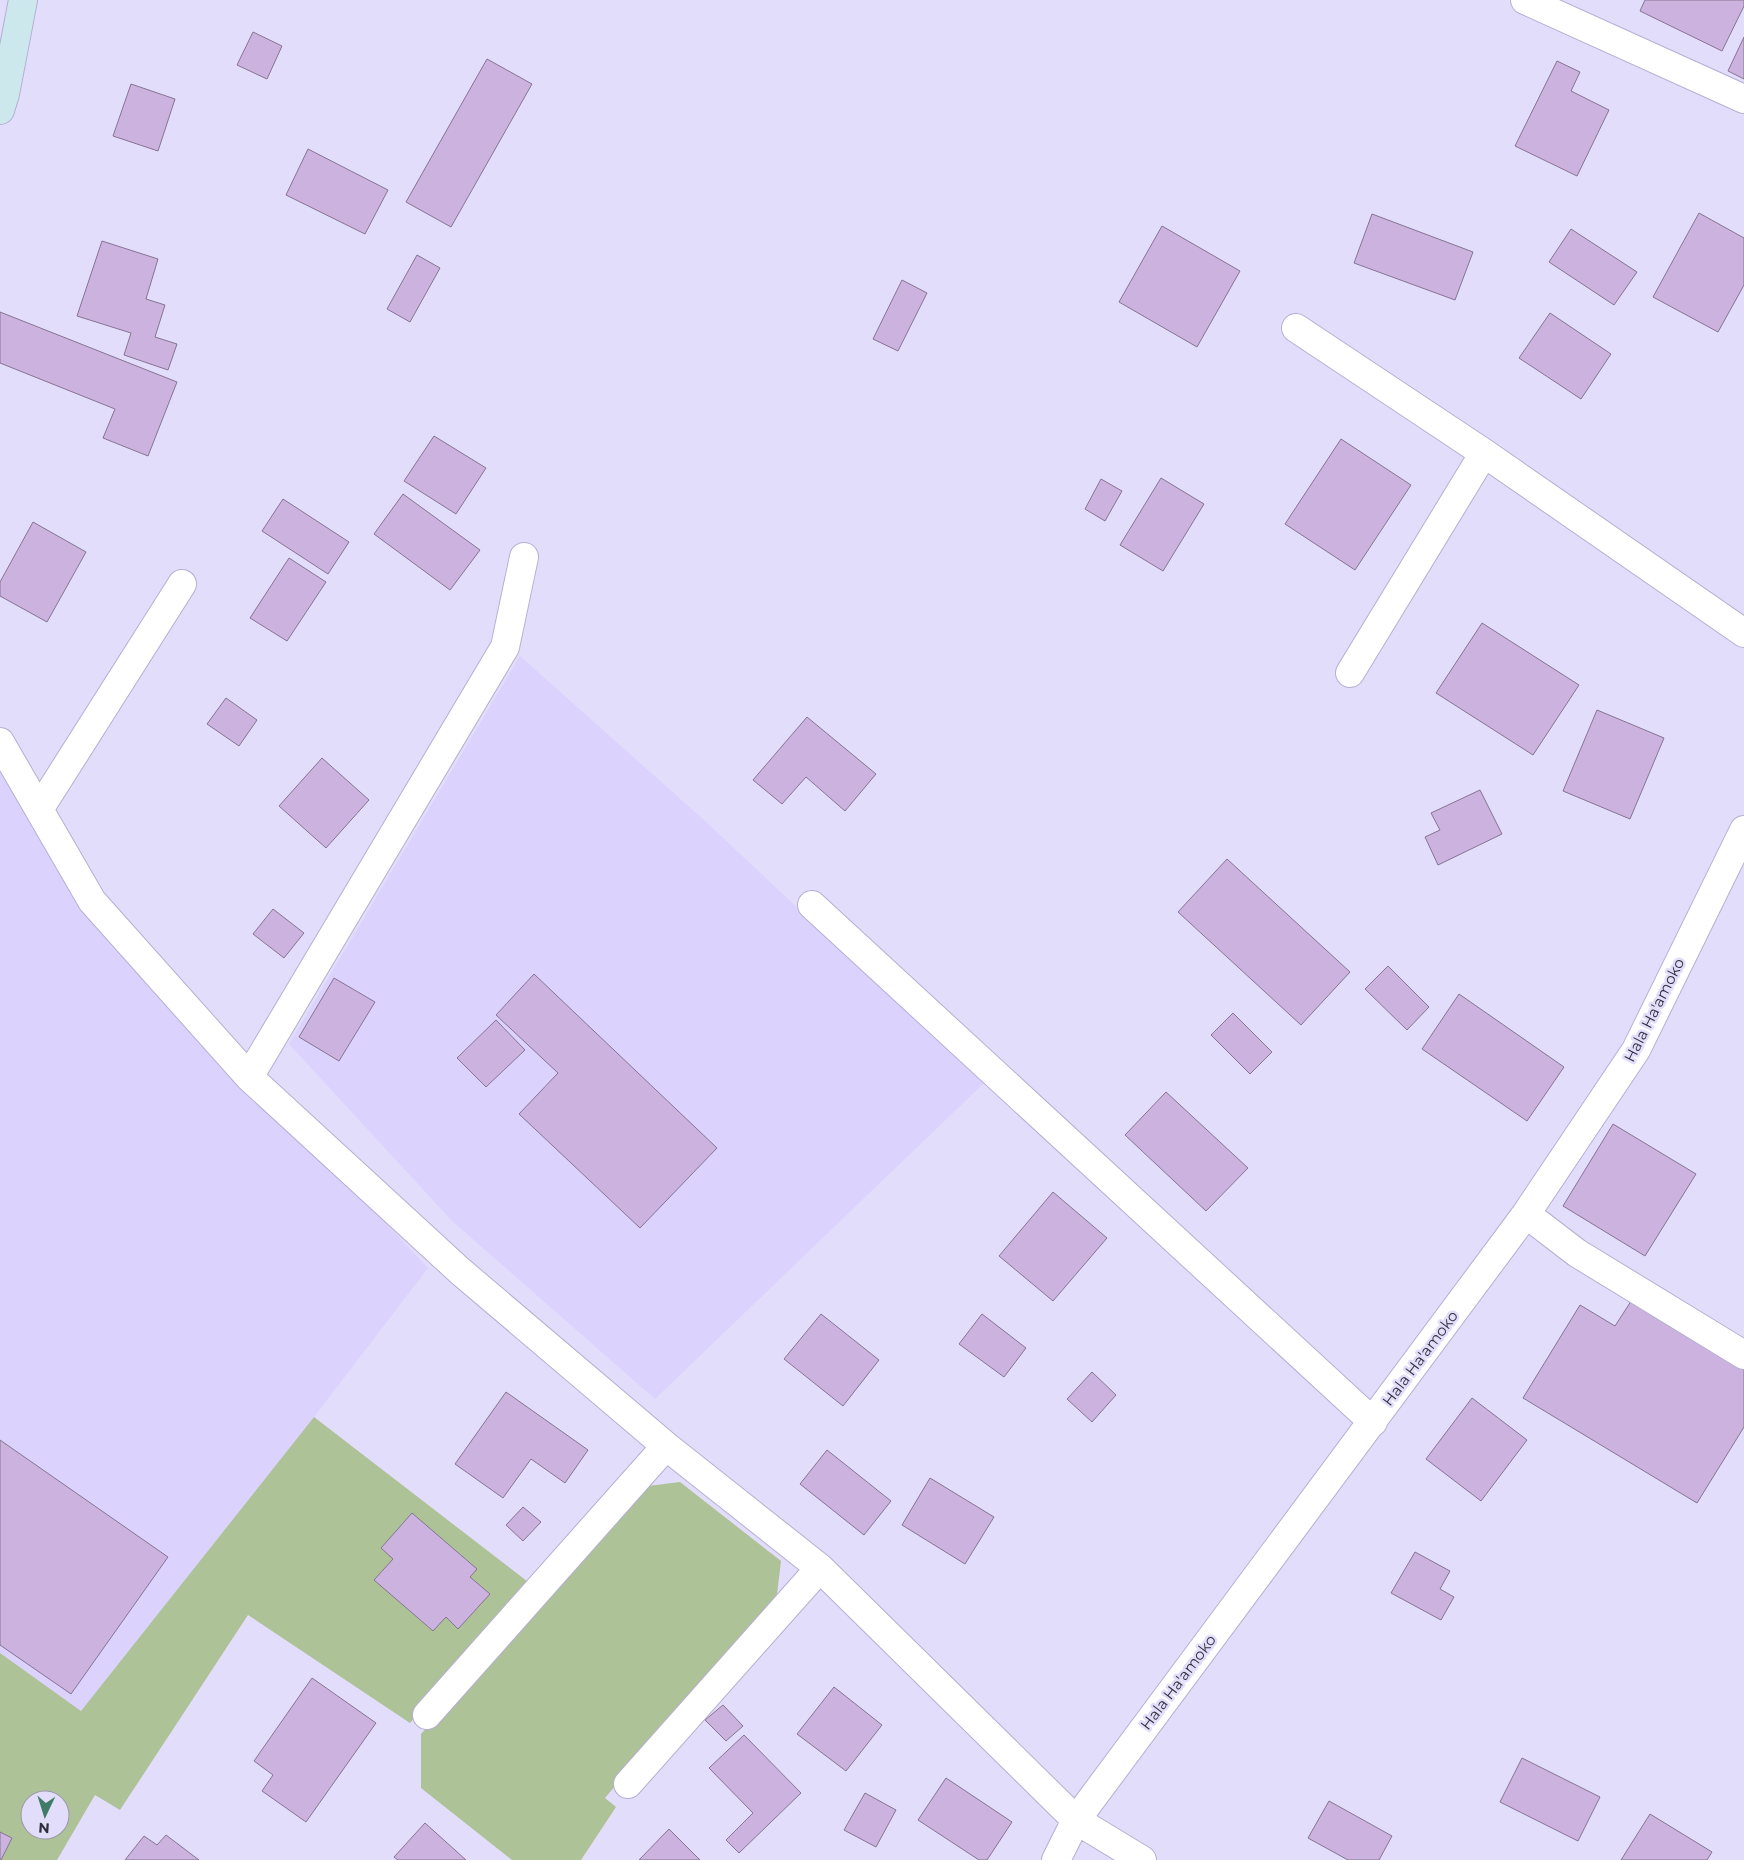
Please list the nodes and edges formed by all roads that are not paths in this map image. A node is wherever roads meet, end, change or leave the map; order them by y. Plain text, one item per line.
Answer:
1 (23, 0) edge
2 (1524, 0) edge
3 (1744, 99) edge
4 (0, 110) edge
5 (1296, 328) dead end
6 (1484, 453) junction
7 (524, 558) dead end
8 (182, 584) dead end
9 (1744, 633) edge
10 (1350, 673) dead end
11 (0, 742) edge
12 (40, 808) junction
13 (1744, 830) edge
14 (812, 905) dead end
15 (249, 1077) junction
16 (1526, 1214) junction
17 (1744, 1355) edge
18 (1372, 1422) junction
19 (666, 1446) junction
20 (820, 1568) junction
21 (426, 1714) dead end
22 (628, 1784) dead end
23 (1076, 1820) junction
24 (1056, 1860) edge
25 (1142, 1860) edge

1 - 4 main road
2 - 3 street
5 - 6 street
6 - 9 street
6 - 10 street
7 - 15 street
8 - 12 street
11 - 12 street
12 - 15 street
13 - 16 street, Hala Ha'amoko
14 - 18 street
15 - 19 street
16 - 17 street
16 - 18 street, Hala Ha'amoko
18 - 23 street, Hala Ha'amoko
19 - 20 street
19 - 21 street
20 - 22 street
20 - 23 street
23 - 24 street, Hala Ha'amoko
23 - 25 street

